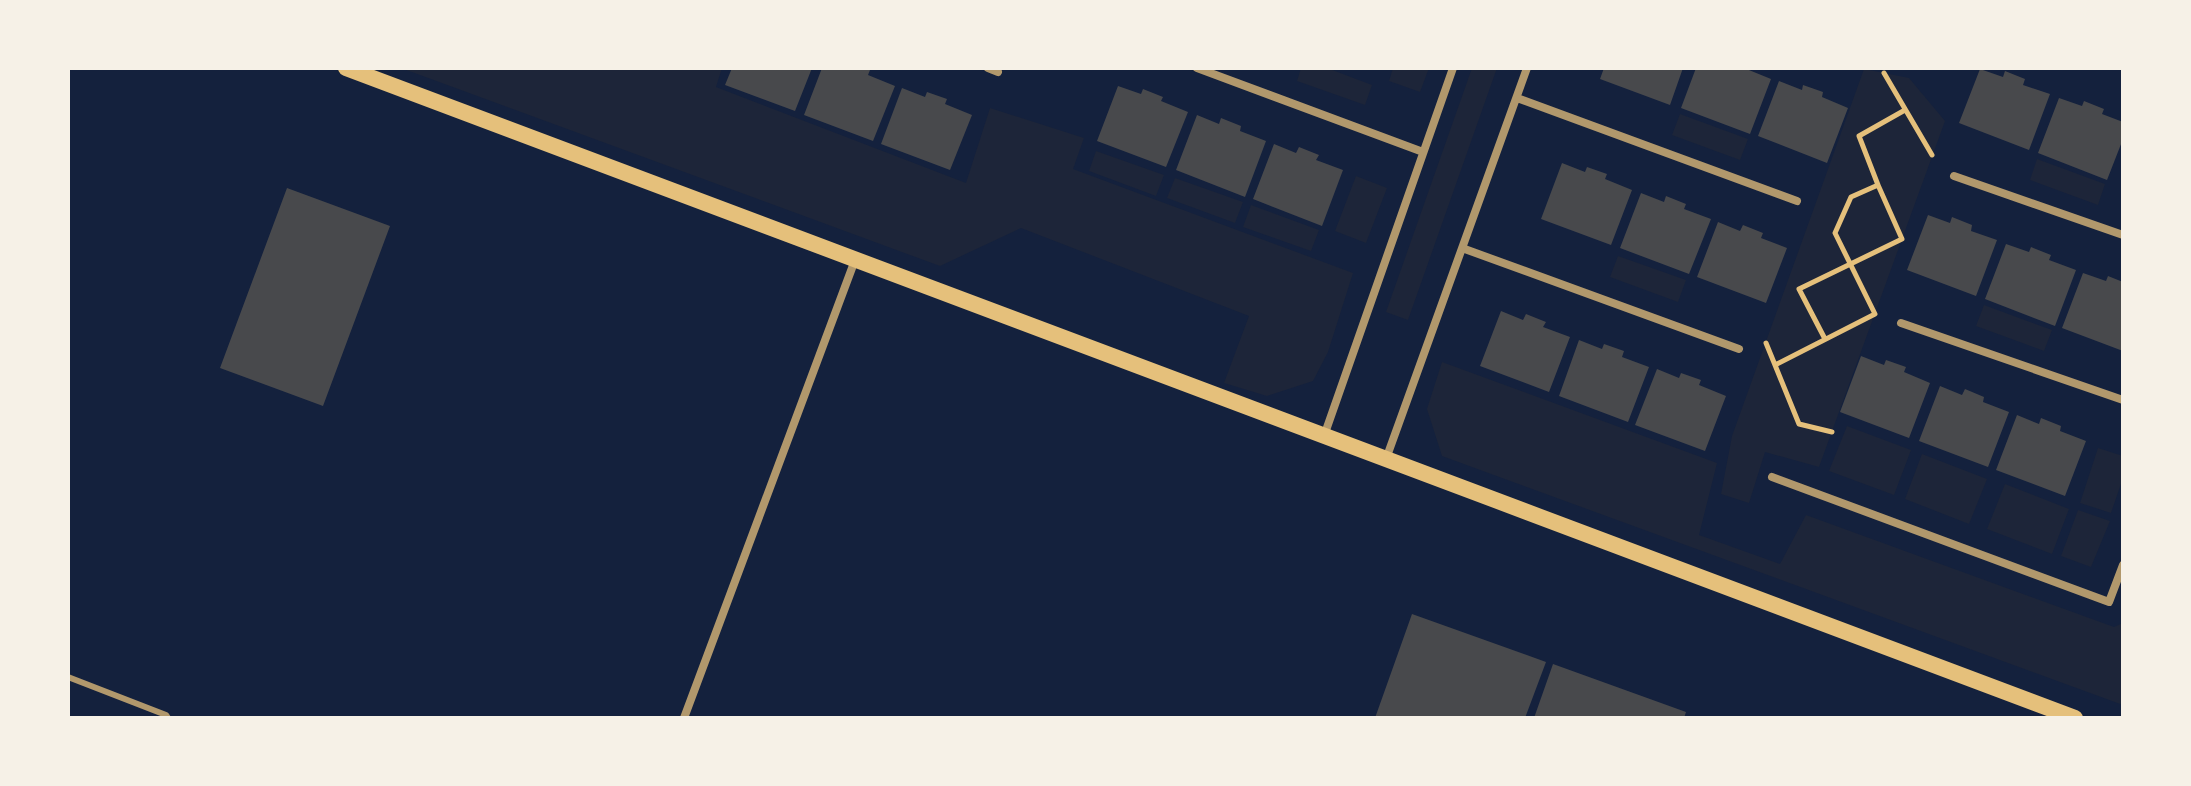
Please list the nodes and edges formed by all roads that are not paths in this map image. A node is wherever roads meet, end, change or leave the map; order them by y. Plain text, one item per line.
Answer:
1 (346, 68) edge
2 (988, 68) edge
3 (1197, 68) edge
4 (1453, 68) edge
5 (1527, 68) edge
6 (998, 72) dead end
7 (1517, 98) junction
8 (1423, 152) junction
9 (1954, 176) dead end
10 (1797, 201) dead end
11 (2123, 235) edge
12 (1462, 248) junction
13 (855, 260) junction
14 (1901, 323) dead end
15 (1739, 349) dead end
16 (2123, 400) edge
17 (1324, 436) junction
18 (1386, 459) junction
19 (1772, 477) dead end
20 (2123, 565) edge
21 (68, 677) edge
22 (168, 718) edge
23 (684, 718) edge
24 (2075, 718) edge

1 - 13 main road
2 - 6 street
3 - 8 street
4 - 8 street
5 - 7 street
7 - 10 street
7 - 12 street
8 - 17 street
9 - 11 street
12 - 15 street
12 - 18 street
13 - 17 main road
13 - 23 street
14 - 16 street
17 - 18 main road
18 - 24 main road
19 - 20 street
21 - 22 lane

